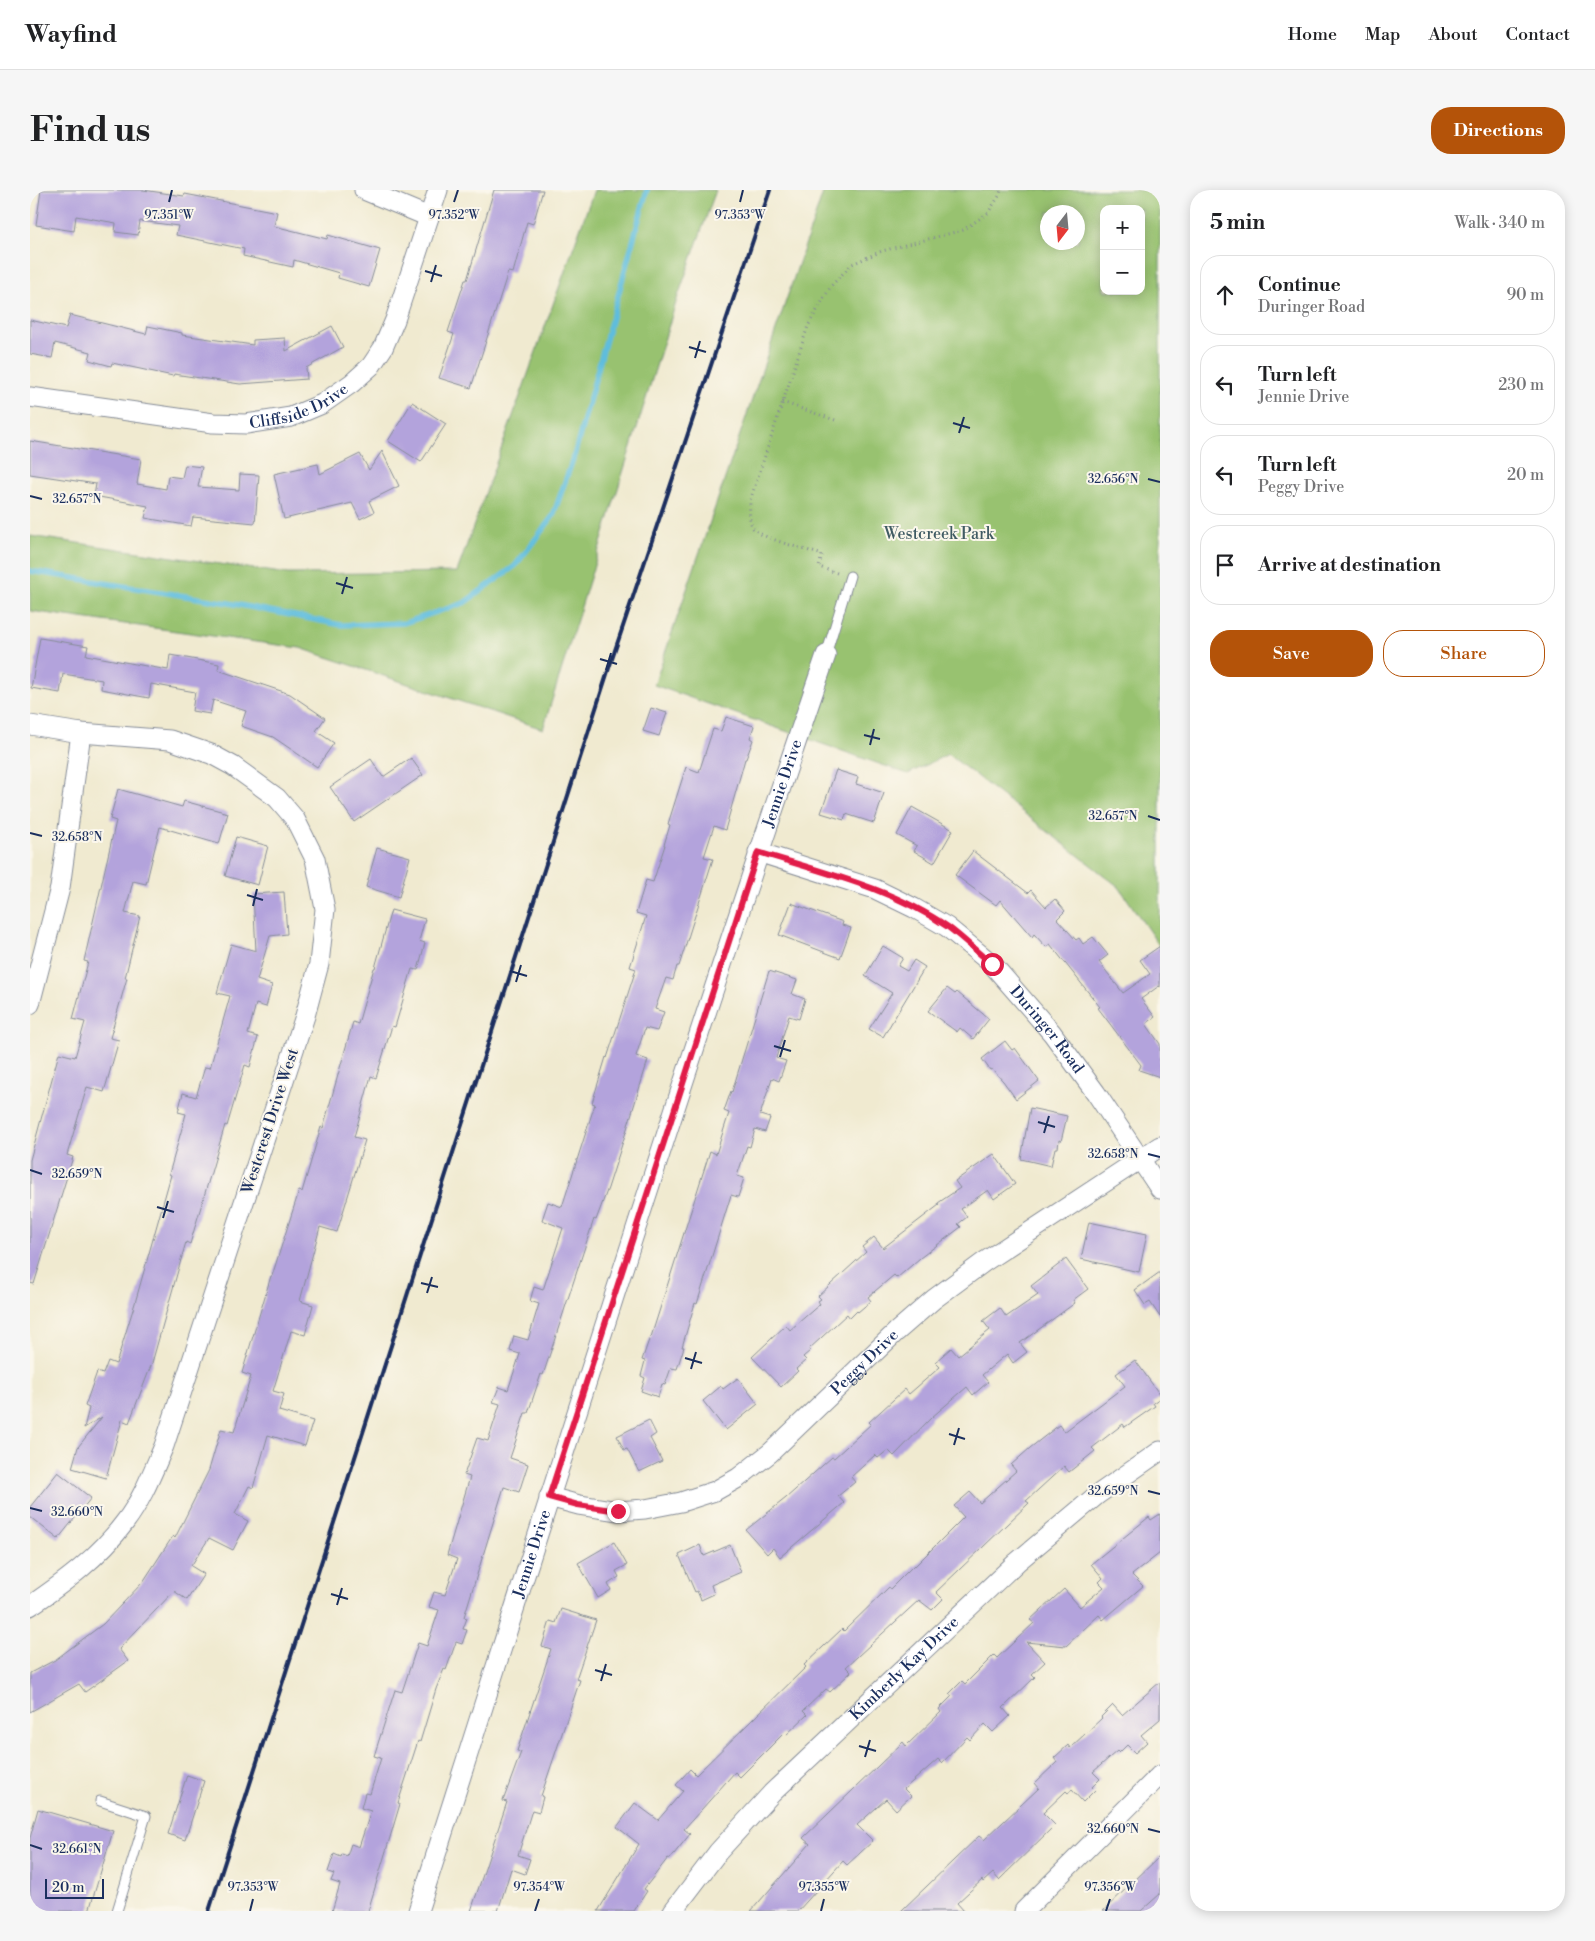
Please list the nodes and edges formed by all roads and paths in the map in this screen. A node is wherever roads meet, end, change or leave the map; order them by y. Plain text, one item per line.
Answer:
1 (364, 190) edge
2 (438, 190) edge
3 (1001, 190) edge
4 (429, 217) junction
5 (30, 397) edge
6 (782, 402) junction
7 (835, 420) dead end
8 (850, 576) joint
9 (826, 656) joint
10 (30, 726) edge
11 (81, 733) junction
12 (758, 852) junction
13 (30, 1004) edge
14 (1160, 1146) edge
15 (1140, 1159) junction
16 (1160, 1189) edge
17 (1160, 1451) edge
18 (549, 1497) junction
19 (30, 1606) edge
20 (1160, 1775) edge
21 (100, 1802) dead end
22 (117, 1911) edge
23 (418, 1911) edge
24 (673, 1911) edge
25 (1024, 1911) edge

1 - 4 street
2 - 4 street, Cliffside Drive
3 - 6 path
4 - 5 street, Cliffside Drive
6 - 7 path
6 - 8 path
8 - 9 lane
9 - 12 street, Jennie Drive
10 - 11 street, Westcrest Drive West
11 - 13 street
11 - 19 street, Westcrest Drive West
12 - 15 street, Duringer Road
12 - 18 street, Jennie Drive
14 - 15 street, Peggy Drive
15 - 16 street, Duringer Road
15 - 18 street, Peggy Drive
17 - 24 street, Kimberly Kay Drive
18 - 23 street, Jennie Drive
20 - 25 street
21 - 22 lane

